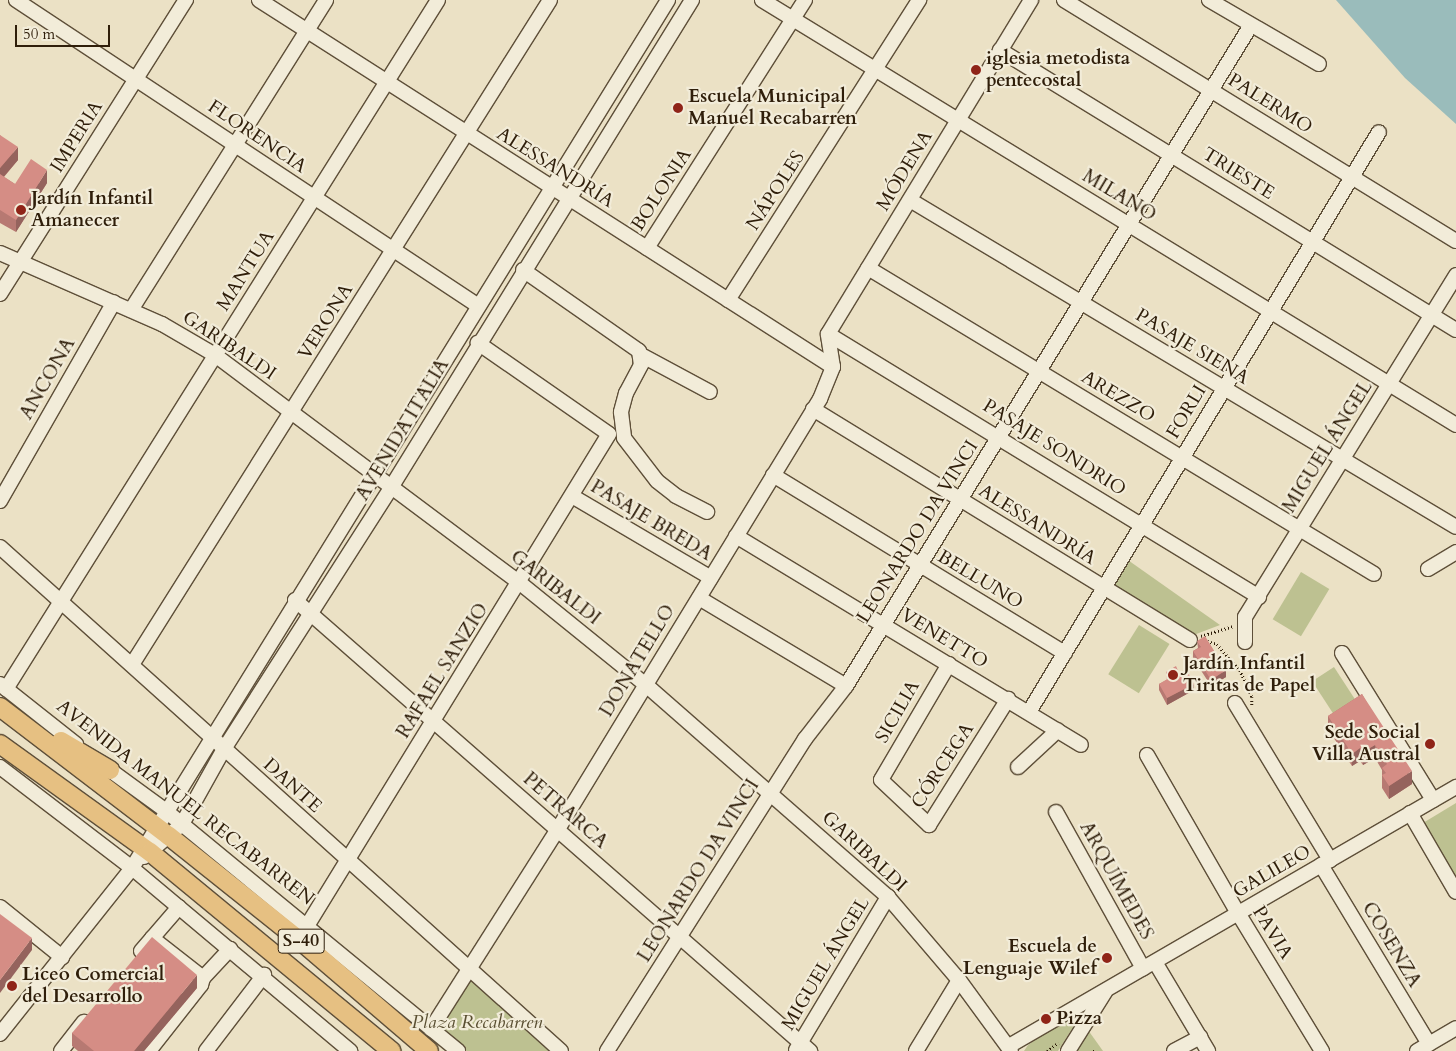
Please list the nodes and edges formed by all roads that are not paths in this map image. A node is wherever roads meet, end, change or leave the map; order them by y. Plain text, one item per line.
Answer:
1 (186, 0) edge
2 (259, 0) edge
3 (326, 0) edge
4 (438, 0) edge
5 (550, 0) edge
6 (668, 0) edge
7 (692, 0) edge
8 (762, 0) edge
9 (805, 0) edge
10 (919, 0) edge
11 (1031, 0) edge
12 (1064, 0) edge
13 (1209, 0) edge
14 (21, 1) edge
15 (793, 19) junction
16 (1251, 25) junction
17 (306, 32) junction
18 (1000, 50) junction
19 (1318, 64) dead end
20 (876, 70) junction
21 (136, 79) junction
22 (386, 83) junction
23 (1211, 90) junction
24 (958, 120) junction
25 (1379, 132) dead end
26 (466, 134) junction
27 (235, 145) junction
28 (1171, 155) junction
29 (1352, 176) junction
30 (550, 187) junction
31 (314, 198) junction
32 (567, 198) junction
33 (910, 200) junction
34 (1129, 224) junction
35 (1456, 241) edge
36 (1312, 242) junction
37 (647, 248) junction
38 (393, 250) junction
39 (0, 253) edge
40 (20, 262) junction
41 (868, 268) junction
42 (523, 270) junction
43 (1456, 275) edge
44 (0, 294) edge
45 (728, 300) junction
46 (114, 302) junction
47 (1081, 302) junction
48 (477, 305) junction
49 (131, 310) junction
50 (1270, 311) junction
51 (1431, 315) junction
52 (1456, 330) edge
53 (828, 334) junction
54 (478, 343) junction
55 (215, 355) junction
56 (641, 355) junction
57 (832, 367) junction
58 (1039, 371) junction
59 (1389, 384) junction
60 (1223, 388) junction
61 (710, 392) dead end
62 (813, 409) junction
63 (291, 412) junction
64 (1456, 425) edge
65 (999, 436) junction
66 (1182, 458) junction
67 (1343, 459) junction
68 (374, 472) junction
69 (773, 475) junction
70 (392, 486) junction
71 (572, 496) junction
72 (960, 499) junction
73 (0, 501) edge
74 (707, 512) dead end
75 (1141, 524) junction
76 (1456, 527) edge
77 (1300, 529) junction
78 (736, 536) junction
79 (0, 547) edge
80 (1456, 552) edge
81 (920, 566) junction
82 (1428, 569) dead end
83 (1374, 574) dead end
84 (710, 578) junction
85 (520, 583) junction
86 (1103, 588) junction
87 (1258, 597) junction
88 (699, 598) junction
89 (295, 600) junction
90 (60, 602) junction
91 (312, 613) junction
92 (883, 625) junction
93 (1190, 640) road end
94 (1245, 642) dead end
95 (1065, 653) junction
96 (1342, 653) dead end
97 (133, 664) junction
98 (948, 664) junction
99 (646, 685) junction
100 (3, 686) edge
101 (846, 686) junction
102 (1008, 699) junction
103 (1235, 703) dead end
104 (0, 707) edge
105 (1029, 712) junction
106 (433, 723) junction
107 (1058, 730) junction
108 (211, 738) junction
109 (0, 744) edge
110 (1081, 745) dead end
111 (224, 749) junction
112 (1147, 755) dead end
113 (0, 767) edge
114 (1018, 767) dead end
115 (110, 770) junction
116 (881, 780) joint
117 (1456, 786) edge
118 (771, 792) junction
119 (1433, 800) junction
120 (166, 811) junction
121 (1056, 812) dead end
122 (1410, 813) junction
123 (182, 824) junction
124 (558, 828) junction
125 (163, 831) junction
126 (147, 850) junction
127 (1325, 862) junction
128 (349, 863) junction
129 (132, 868) junction
130 (1456, 892) edge
131 (888, 897) junction
132 (0, 907) edge
133 (179, 907) junction
134 (1238, 913) junction
135 (307, 926) junction
136 (152, 938) junction
137 (679, 938) junction
138 (230, 949) junction
139 (62, 956) junction
140 (135, 959) edge
141 (1149, 965) junction
142 (469, 971) junction
143 (264, 975) junction
144 (203, 978) junction
145 (959, 980) junction
146 (1107, 990) junction
147 (92, 1013) edge
148 (1456, 1028) edge
149 (431, 1029) junction
150 (0, 1034) edge
151 (1200, 1038) junction
152 (1065, 1046) edge
153 (802, 1048) edge
154 (1423, 1048) edge
155 (1010, 1049) edge
156 (60, 1051) edge
157 (149, 1051) edge
158 (206, 1051) edge
159 (350, 1051) edge
160 (390, 1051) edge
161 (429, 1051) edge
162 (458, 1051) edge
163 (561, 1051) edge
164 (607, 1051) edge
165 (916, 1051) edge
166 (1174, 1051) edge
167 (1208, 1051) edge
168 (1322, 1051) edge

1 - 21 street, IMPERIA
2 - 17 street, ALESSANDRÍA
3 - 17 street
4 - 22 street, MANTUA
5 - 26 street, VERONA
6 - 30 street, AVENIDA ITALIA
7 - 32 street, AVENIDA ITALIA
8 - 15 street, MILANO
9 - 15 street, BOLONIA
10 - 20 street, NÁPOLES
11 - 18 street, MÓDENA
12 - 23 street, PALERMO
13 - 16 street
14 - 21 street, FLORENCIA
15 - 20 street, MILANO
15 - 37 street, BOLONIA
16 - 19 street
16 - 23 street, LEONARDO DA VINCI
17 - 22 street, ALESSANDRÍA
17 - 27 street
18 - 24 street, MÓDENA
18 - 28 street, TRIESTE
20 - 24 street, MILANO
20 - 45 street, NÁPOLES
21 - 27 street, FLORENCIA
21 - 40 street, IMPERIA
22 - 26 street, ALESSANDRÍA
22 - 31 street, MANTUA
23 - 28 street, LEONARDO DA VINCI
23 - 29 street, PALERMO
24 - 33 street, MÓDENA
24 - 34 street, MILANO
25 - 29 street, FORLI
26 - 30 street, ALESSANDRÍA
26 - 38 street, VERONA
27 - 31 street, FLORENCIA
27 - 49 street
28 - 34 street, LEONARDO DA VINCI
28 - 36 street, TRIESTE
29 - 35 street, PALERMO
29 - 36 street, FORLI
30 - 32 street, ALESSANDRÍA
30 - 48 street, AVENIDA ITALIA
31 - 38 street, FLORENCIA
31 - 55 street, MANTUA
32 - 37 street, ALESSANDRÍA
32 - 42 street, AVENIDA ITALIA
33 - 41 street, MÓDENA
33 - 47 street, PASAJE SIENA
34 - 47 street, LEONARDO DA VINCI
34 - 50 street, MILANO
36 - 50 street, FORLI
36 - 51 street, TRIESTE
37 - 45 street, ALESSANDRÍA
38 - 48 street, FLORENCIA
38 - 63 street, VERONA
39 - 40 street, GARIBALDI
40 - 44 street, IMPERIA
40 - 46 street, GARIBALDI
41 - 53 street, MÓDENA
41 - 58 street, AREZZO
42 - 54 street, AVENIDA ITALIA
42 - 56 street
43 - 51 street, MIGUEL ÁNGEL
45 - 57 street, ALESSANDRÍA
46 - 49 street, GARIBALDI
46 - 73 street, ANCONA
47 - 58 street, LEONARDO DA VINCI
47 - 60 street, PASAJE SIENA
48 - 68 street, AVENIDA ITALIA
49 - 55 street, GARIBALDI
50 - 59 street, MILANO
50 - 60 street, FORLI
51 - 52 street, TRIESTE
51 - 59 street, MIGUEL ÁNGEL
53 - 57 street
53 - 65 street, PASAJE SONDRIO
54 - 70 street, AVENIDA ITALIA
54 - 71 street, RAFAEL SANZIO
55 - 63 street, GARIBALDI
55 - 90 street, MANTUA
56 - 61 street
56 - 74 street
57 - 62 street, DONATELLO
58 - 65 street, LEONARDO DA VINCI
58 - 66 street, AREZZO
59 - 64 street, MILANO
59 - 67 street, MIGUEL ÁNGEL
60 - 66 street, FORLI
60 - 67 street, PASAJE SIENA
62 - 69 street, DONATELLO
62 - 72 street, ALESSANDRÍA
63 - 68 street, GARIBALDI
63 - 97 street, VERONA
65 - 72 street, LEONARDO DA VINCI
65 - 75 street, PASAJE SONDRIO
66 - 75 street, FORLI
66 - 77 street, AREZZO
67 - 76 street, PASAJE SIENA
67 - 77 street, MIGUEL ÁNGEL
68 - 70 street, GARIBALDI
68 - 89 street, AVENIDA ITALIA
69 - 78 street, DONATELLO
69 - 81 street, BELLUNO
70 - 85 street, GARIBALDI
70 - 91 street, AVENIDA ITALIA
71 - 84 street, PASAJE BREDA
71 - 85 street, RAFAEL SANZIO
72 - 81 street, LEONARDO DA VINCI
72 - 86 street, ALESSANDRÍA
75 - 86 street, FORLI
75 - 87 street, PASAJE SONDRIO
77 - 83 street, AREZZO
77 - 87 street, MIGUEL ÁNGEL
78 - 84 street, DONATELLO
78 - 92 street, VENETTO
79 - 90 street, DANTE
80 - 82 street
81 - 92 street, LEONARDO DA VINCI
81 - 95 street, BELLUNO
84 - 88 street, DONATELLO
85 - 99 street, GARIBALDI
85 - 106 street, RAFAEL SANZIO
86 - 93 street, ALESSANDRÍA
86 - 95 street, FORLI
87 - 94 street, MIGUEL ÁNGEL
88 - 99 street, DONATELLO
88 - 101 street
89 - 91 street, PETRARCA
89 - 108 street, AVENIDA ITALIA
90 - 97 street, DANTE
90 - 100 street, MANTUA
91 - 106 street, PETRARCA
91 - 111 street, AVENIDA ITALIA
92 - 98 street, VENETTO
92 - 101 street, LEONARDO DA VINCI
95 - 105 street, FORLI
96 - 119 street
97 - 108 street, DANTE
98 - 102 street, VENETTO
98 - 116 street, SICILIA
99 - 118 street, GARIBALDI
99 - 124 street, DONATELLO
100 - 115 street, AVENIDA MANUEL RECABARREN
101 - 118 street, LEONARDO DA VINCI
102 - 105 street, VENETTO
102 - 116 street, CÓRCEGA
103 - 127 street, COSENZA
104 - 115 main road
104 - 125 main road, AVENIDA MANUEL RECABARREN / S-40
105 - 107 street, VENETTO
106 - 124 street, PETRARCA
106 - 128 street, RAFAEL SANZIO
107 - 110 street, VENETTO
107 - 114 street
108 - 111 street, DANTE
108 - 120 street, AVENIDA ITALIA
109 - 126 main road, S-40
111 - 123 street, AVENIDA ITALIA
111 - 128 street, DANTE
112 - 134 street, PAVIA
113 - 129 street
115 - 120 street, AVENIDA MANUEL RECABARREN
117 - 119 street, GALILEO
118 - 131 street, GARIBALDI
118 - 137 street, LEONARDO DA VINCI
119 - 122 street, GALILEO
120 - 123 street, AVENIDA MANUEL RECABARREN
120 - 125 street, AVENIDA ITALIA
121 - 141 street, ARQUÍMEDES
122 - 127 street, GALILEO
122 - 130 street
123 - 125 street, AVENIDA ITALIA
123 - 135 street, AVENIDA MANUEL RECABARREN
124 - 137 street, PETRARCA
124 - 142 street, DONATELLO
125 - 126 street, AVENIDA ITALIA
125 - 161 main road, AVENIDA MANUEL RECABARREN / S-40
126 - 129 street, AVENIDA ITALIA
126 - 160 main road, S-40
127 - 134 street, GALILEO
127 - 154 street, COSENZA
128 - 135 street, RAFAEL SANZIO
128 - 142 street, DANTE
129 - 133 street
129 - 139 street, AVENIDA ITALIA
131 - 145 street, GARIBALDI
131 - 153 street, MIGUEL ÁNGEL
132 - 139 street
133 - 136 street
133 - 138 street
134 - 141 street, GALILEO
134 - 168 street, PAVIA
135 - 149 street, AVENIDA MANUEL RECABARREN
136 - 140 street
136 - 144 street
137 - 153 street, PETRARCA
137 - 164 street, LEONARDO DA VINCI
138 - 143 street
138 - 144 street
139 - 150 street, AVENIDA ITALIA
141 - 146 street, GALILEO
141 - 151 street, ARQUÍMEDES
142 - 149 street
142 - 163 street, DANTE
143 - 158 street
143 - 159 street
144 - 157 street
145 - 155 street, GARIBALDI
145 - 165 street
146 - 152 street, GALILEO
146 - 155 street, GALILEO
147 - 156 street
148 - 154 street
149 - 162 street, AVENIDA MANUEL RECABARREN
151 - 166 street
151 - 167 street, ARQUÍMEDES

